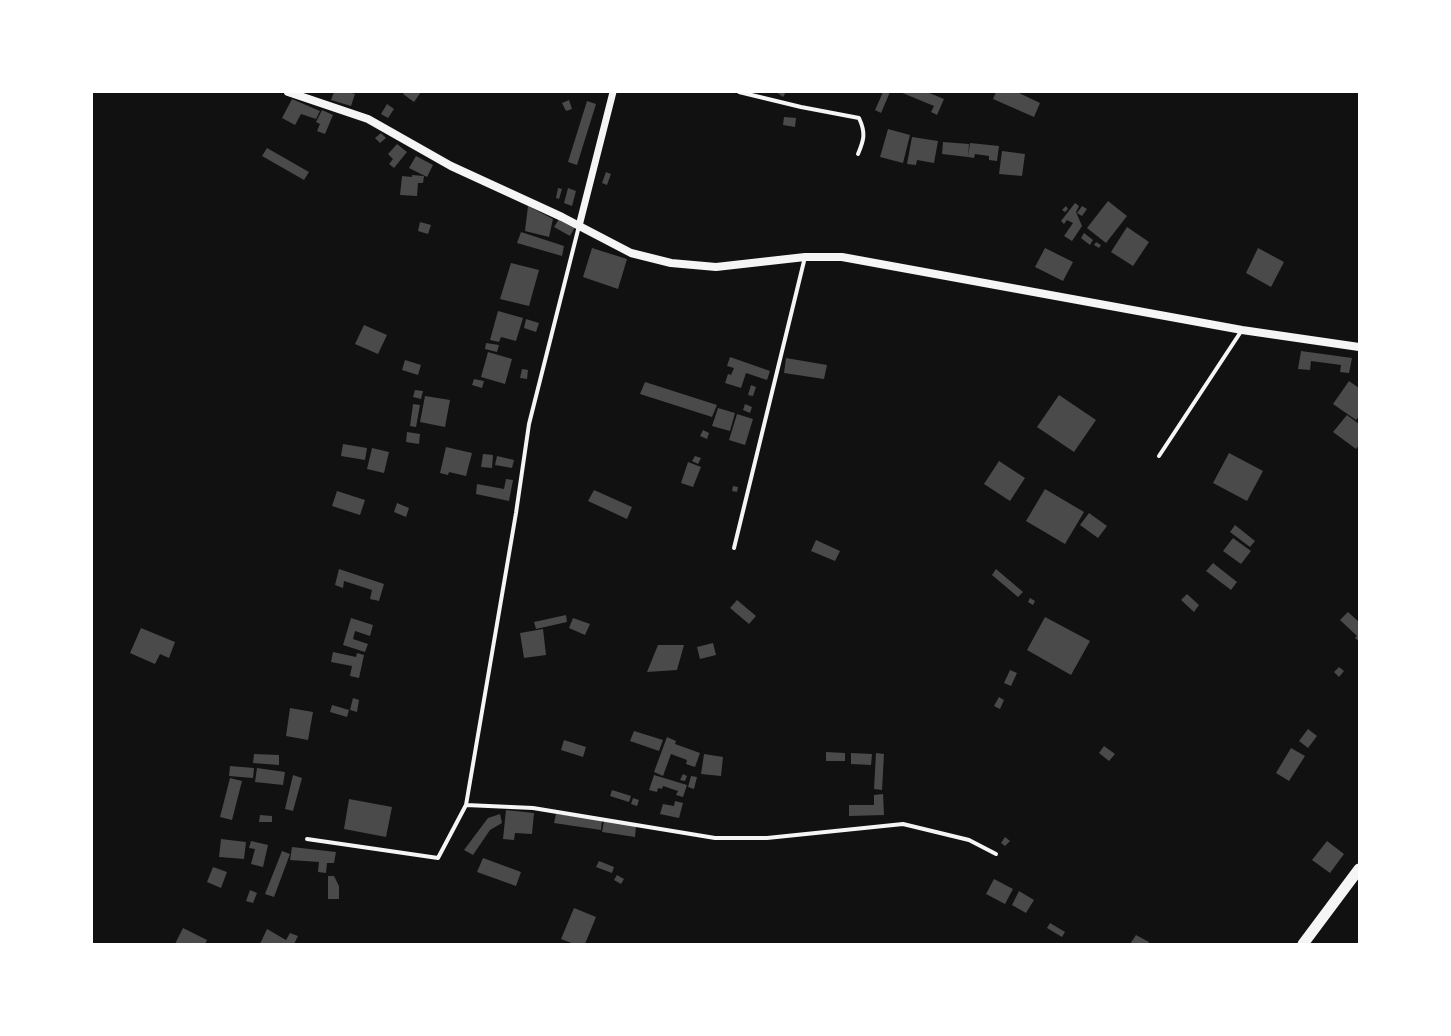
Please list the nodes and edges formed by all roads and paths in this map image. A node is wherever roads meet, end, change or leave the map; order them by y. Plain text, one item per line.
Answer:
1 (288, 92) edge
2 (613, 92) edge
3 (739, 92) edge
4 (858, 154) dead end
5 (579, 226) junction
6 (805, 257) junction
7 (1242, 330) junction
8 (1359, 347) edge
9 (1159, 456) dead end
10 (734, 548) dead end
11 (466, 805) junction
12 (307, 839) dead end
13 (996, 854) dead end
14 (1359, 869) edge
15 (1303, 944) edge

1 - 5 main road
2 - 5 street
3 - 4 street
5 - 6 main road
5 - 11 street
6 - 7 main road
6 - 10 street
7 - 8 main road
7 - 9 street
11 - 12 street
11 - 13 street
14 - 15 highway

